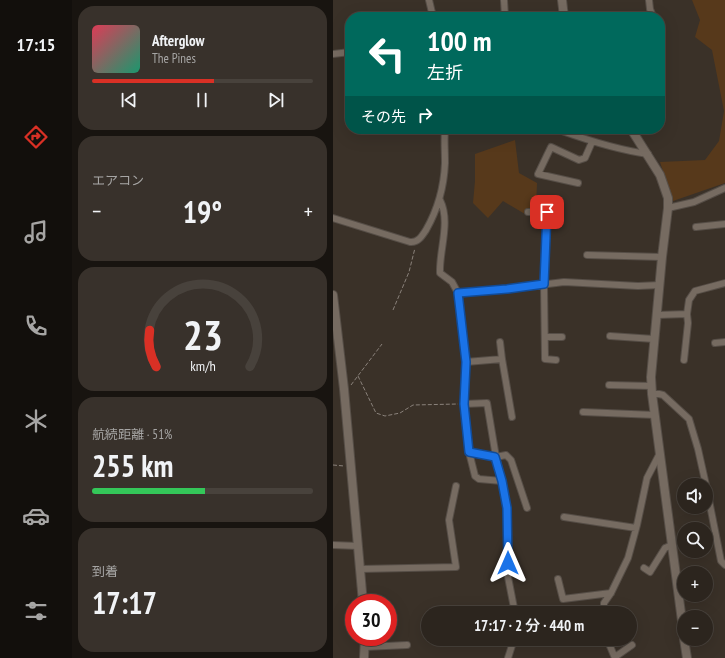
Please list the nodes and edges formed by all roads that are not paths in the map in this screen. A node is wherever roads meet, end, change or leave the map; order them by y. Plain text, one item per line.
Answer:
1 (429, 0) edge
2 (504, 0) edge
3 (562, 0) edge
4 (649, 0) edge
5 (432, 12) edge
6 (505, 12) edge
7 (563, 12) edge
8 (651, 12) edge
9 (345, 53) edge
10 (333, 54) edge
11 (444, 134) edge
12 (570, 134) edge
13 (634, 134) edge
14 (592, 142) junction
15 (648, 154) junction
16 (578, 183) dead end
17 (725, 188) edge
18 (440, 200) junction
19 (668, 208) junction
20 (528, 212) dead end
21 (333, 218) edge
22 (725, 224) edge
23 (696, 227) dead end
24 (587, 256) dead end
25 (662, 257) junction
26 (725, 283) edge
27 (544, 284) junction
28 (660, 285) junction
29 (458, 293) junction
30 (333, 295) edge
31 (687, 314) junction
32 (657, 315) junction
33 (611, 336) dead end
34 (545, 337) junction
35 (562, 337) dead end
36 (654, 339) junction
37 (500, 342) dead end
38 (725, 342) edge
39 (715, 343) dead end
40 (502, 359) junction
41 (556, 360) dead end
42 (684, 360) dead end
43 (466, 362) junction
44 (609, 385) dead end
45 (652, 390) junction
46 (464, 404) junction
47 (583, 412) dead end
48 (655, 415) junction
49 (512, 417) dead end
50 (469, 452) junction
51 (660, 453) junction
52 (495, 457) junction
53 (704, 478) edge
54 (502, 481) junction
55 (456, 486) dead end
56 (527, 508) dead end
57 (712, 514) edge
58 (564, 517) dead end
59 (636, 528) junction
60 (333, 545) edge
61 (672, 545) junction
62 (358, 546) junction
63 (725, 565) edge
64 (644, 568) dead end
65 (360, 569) junction
66 (558, 579) dead end
67 (611, 593) junction
68 (362, 594) edge
69 (514, 606) edge
70 (604, 606) edge
71 (680, 610) edge
72 (407, 645) dead end
73 (512, 646) edge
74 (610, 646) edge
75 (631, 646) edge
76 (685, 646) edge
77 (365, 647) joint
78 (364, 658) edge
79 (508, 658) edge
80 (615, 658) edge
81 (687, 658) edge

1 - 5 street
2 - 6 street
3 - 7 street
4 - 8 street
9 - 10 street
11 - 18 street
12 - 14 street
13 - 15 street
14 - 15 street
14 - 16 street
15 - 19 street
17 - 19 street
18 - 21 street
18 - 29 street
19 - 25 street
20 - 27 street
22 - 23 street
24 - 25 street
25 - 28 street
26 - 31 street
27 - 28 street
27 - 29 street
27 - 34 street
28 - 32 street
29 - 43 street
30 - 62 street
31 - 32 street
31 - 42 street
32 - 36 street
33 - 36 street
34 - 35 street
34 - 41 street
36 - 45 street
37 - 40 street
38 - 39 street
40 - 43 street
40 - 49 street
43 - 46 street
44 - 45 street
45 - 48 street
45 - 53 street
46 - 50 street
46 - 52 street
47 - 48 street
48 - 51 street
50 - 52 street
50 - 54 street
51 - 59 street
51 - 61 street
52 - 54 street
52 - 56 street
54 - 69 street
55 - 65 street
57 - 63 street
58 - 59 street
59 - 67 street
60 - 62 street
61 - 64 street
61 - 71 street
62 - 65 street
65 - 68 street
66 - 67 street
67 - 70 street
72 - 77 street
73 - 79 street
74 - 80 street
75 - 80 street
76 - 81 street
77 - 78 street

